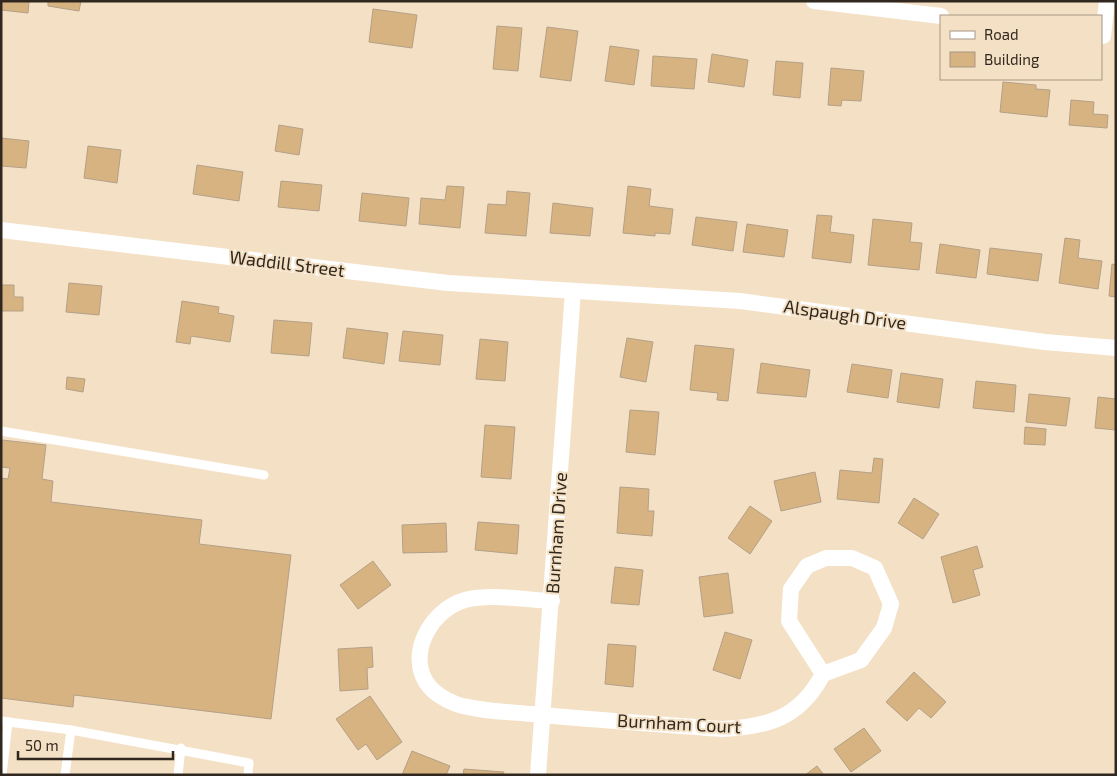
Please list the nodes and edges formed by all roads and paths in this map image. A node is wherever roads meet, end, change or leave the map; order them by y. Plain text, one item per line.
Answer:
1 (814, 1) edge
2 (1108, 1) edge
3 (940, 16) edge
4 (1107, 36) edge
5 (1, 230) edge
6 (574, 291) junction
7 (1116, 348) edge
8 (1, 430) edge
9 (264, 475) dead end
10 (552, 601) junction
11 (823, 674) junction
12 (542, 715) junction
13 (4, 722) edge
14 (70, 730) junction
15 (181, 748) junction
16 (2, 775) edge
17 (65, 775) edge
18 (178, 775) edge
19 (248, 775) edge
20 (538, 775) edge

1 - 3 street
2 - 4 street
5 - 6 street, Waddill Street
6 - 7 street, Alspaugh Drive
6 - 10 street, Burnham Drive
8 - 9 lane
10 - 12 street, Burnham Drive
10 - 12 street, Burnham Court
11 - 11 street
11 - 12 street, Burnham Court
12 - 20 street, Burnham Drive
13 - 14 lane
13 - 16 lane
14 - 15 lane
14 - 17 lane
15 - 18 lane
15 - 19 lane

